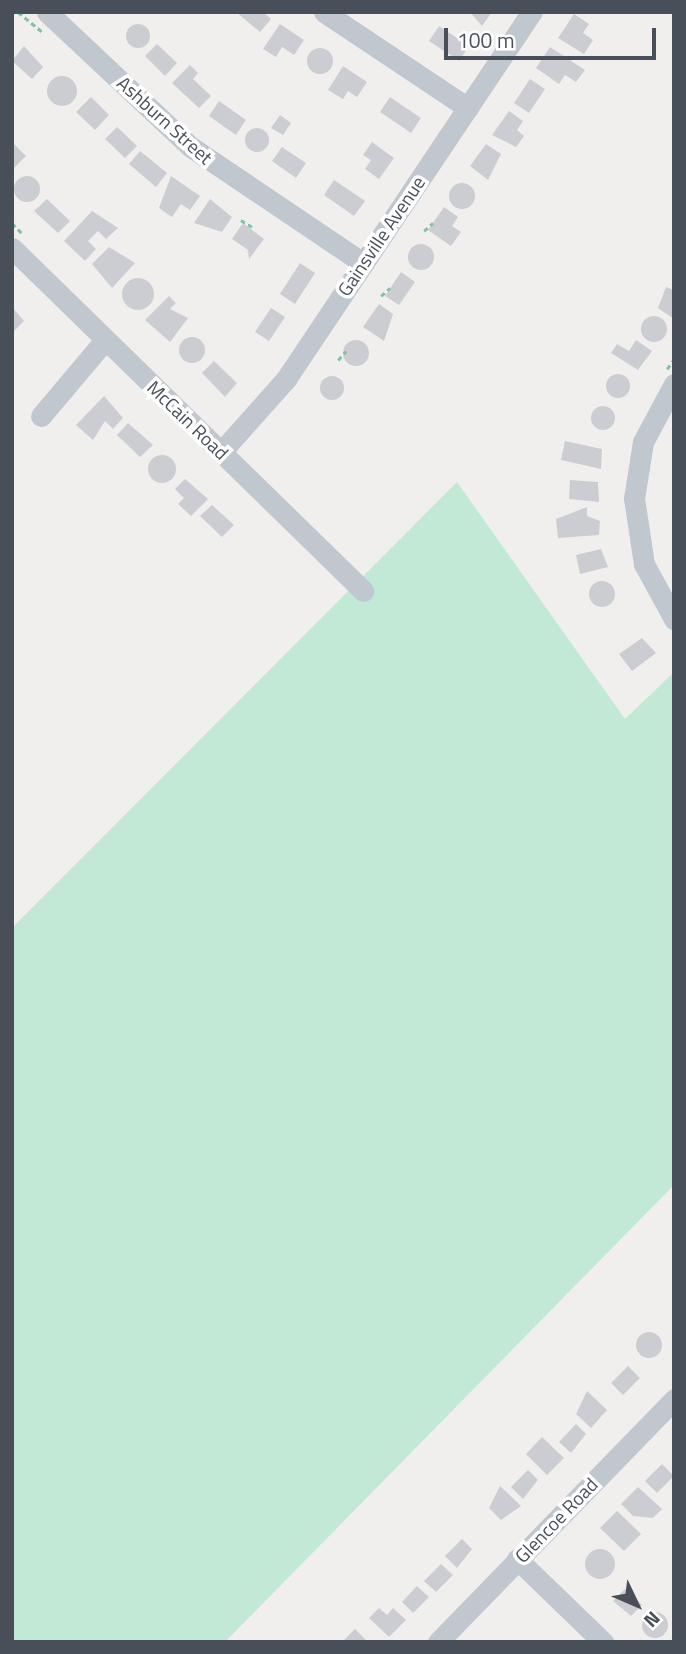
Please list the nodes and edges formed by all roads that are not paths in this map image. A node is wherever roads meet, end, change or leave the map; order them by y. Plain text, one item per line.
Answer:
1 (47, 12) edge
2 (324, 12) edge
3 (532, 12) edge
4 (468, 108) junction
5 (20, 243) edge
6 (363, 263) junction
7 (105, 340) junction
8 (674, 384) edge
9 (41, 416) dead end
10 (221, 452) junction
11 (363, 591) dead end
12 (674, 619) edge
13 (674, 1398) edge
14 (517, 1559) junction
15 (438, 1642) edge
16 (603, 1642) edge

1 - 6 street, Ashburn Street
2 - 4 street
3 - 4 street, Gainsville Avenue
4 - 6 street, Gainsville Avenue
5 - 7 street, McCain Road
6 - 10 street, Gainsville Avenue
7 - 9 street
7 - 10 street, McCain Road
8 - 12 street
10 - 11 street, McCain Road
13 - 14 street, Glencoe Road
14 - 15 street, Glencoe Road
14 - 16 street

